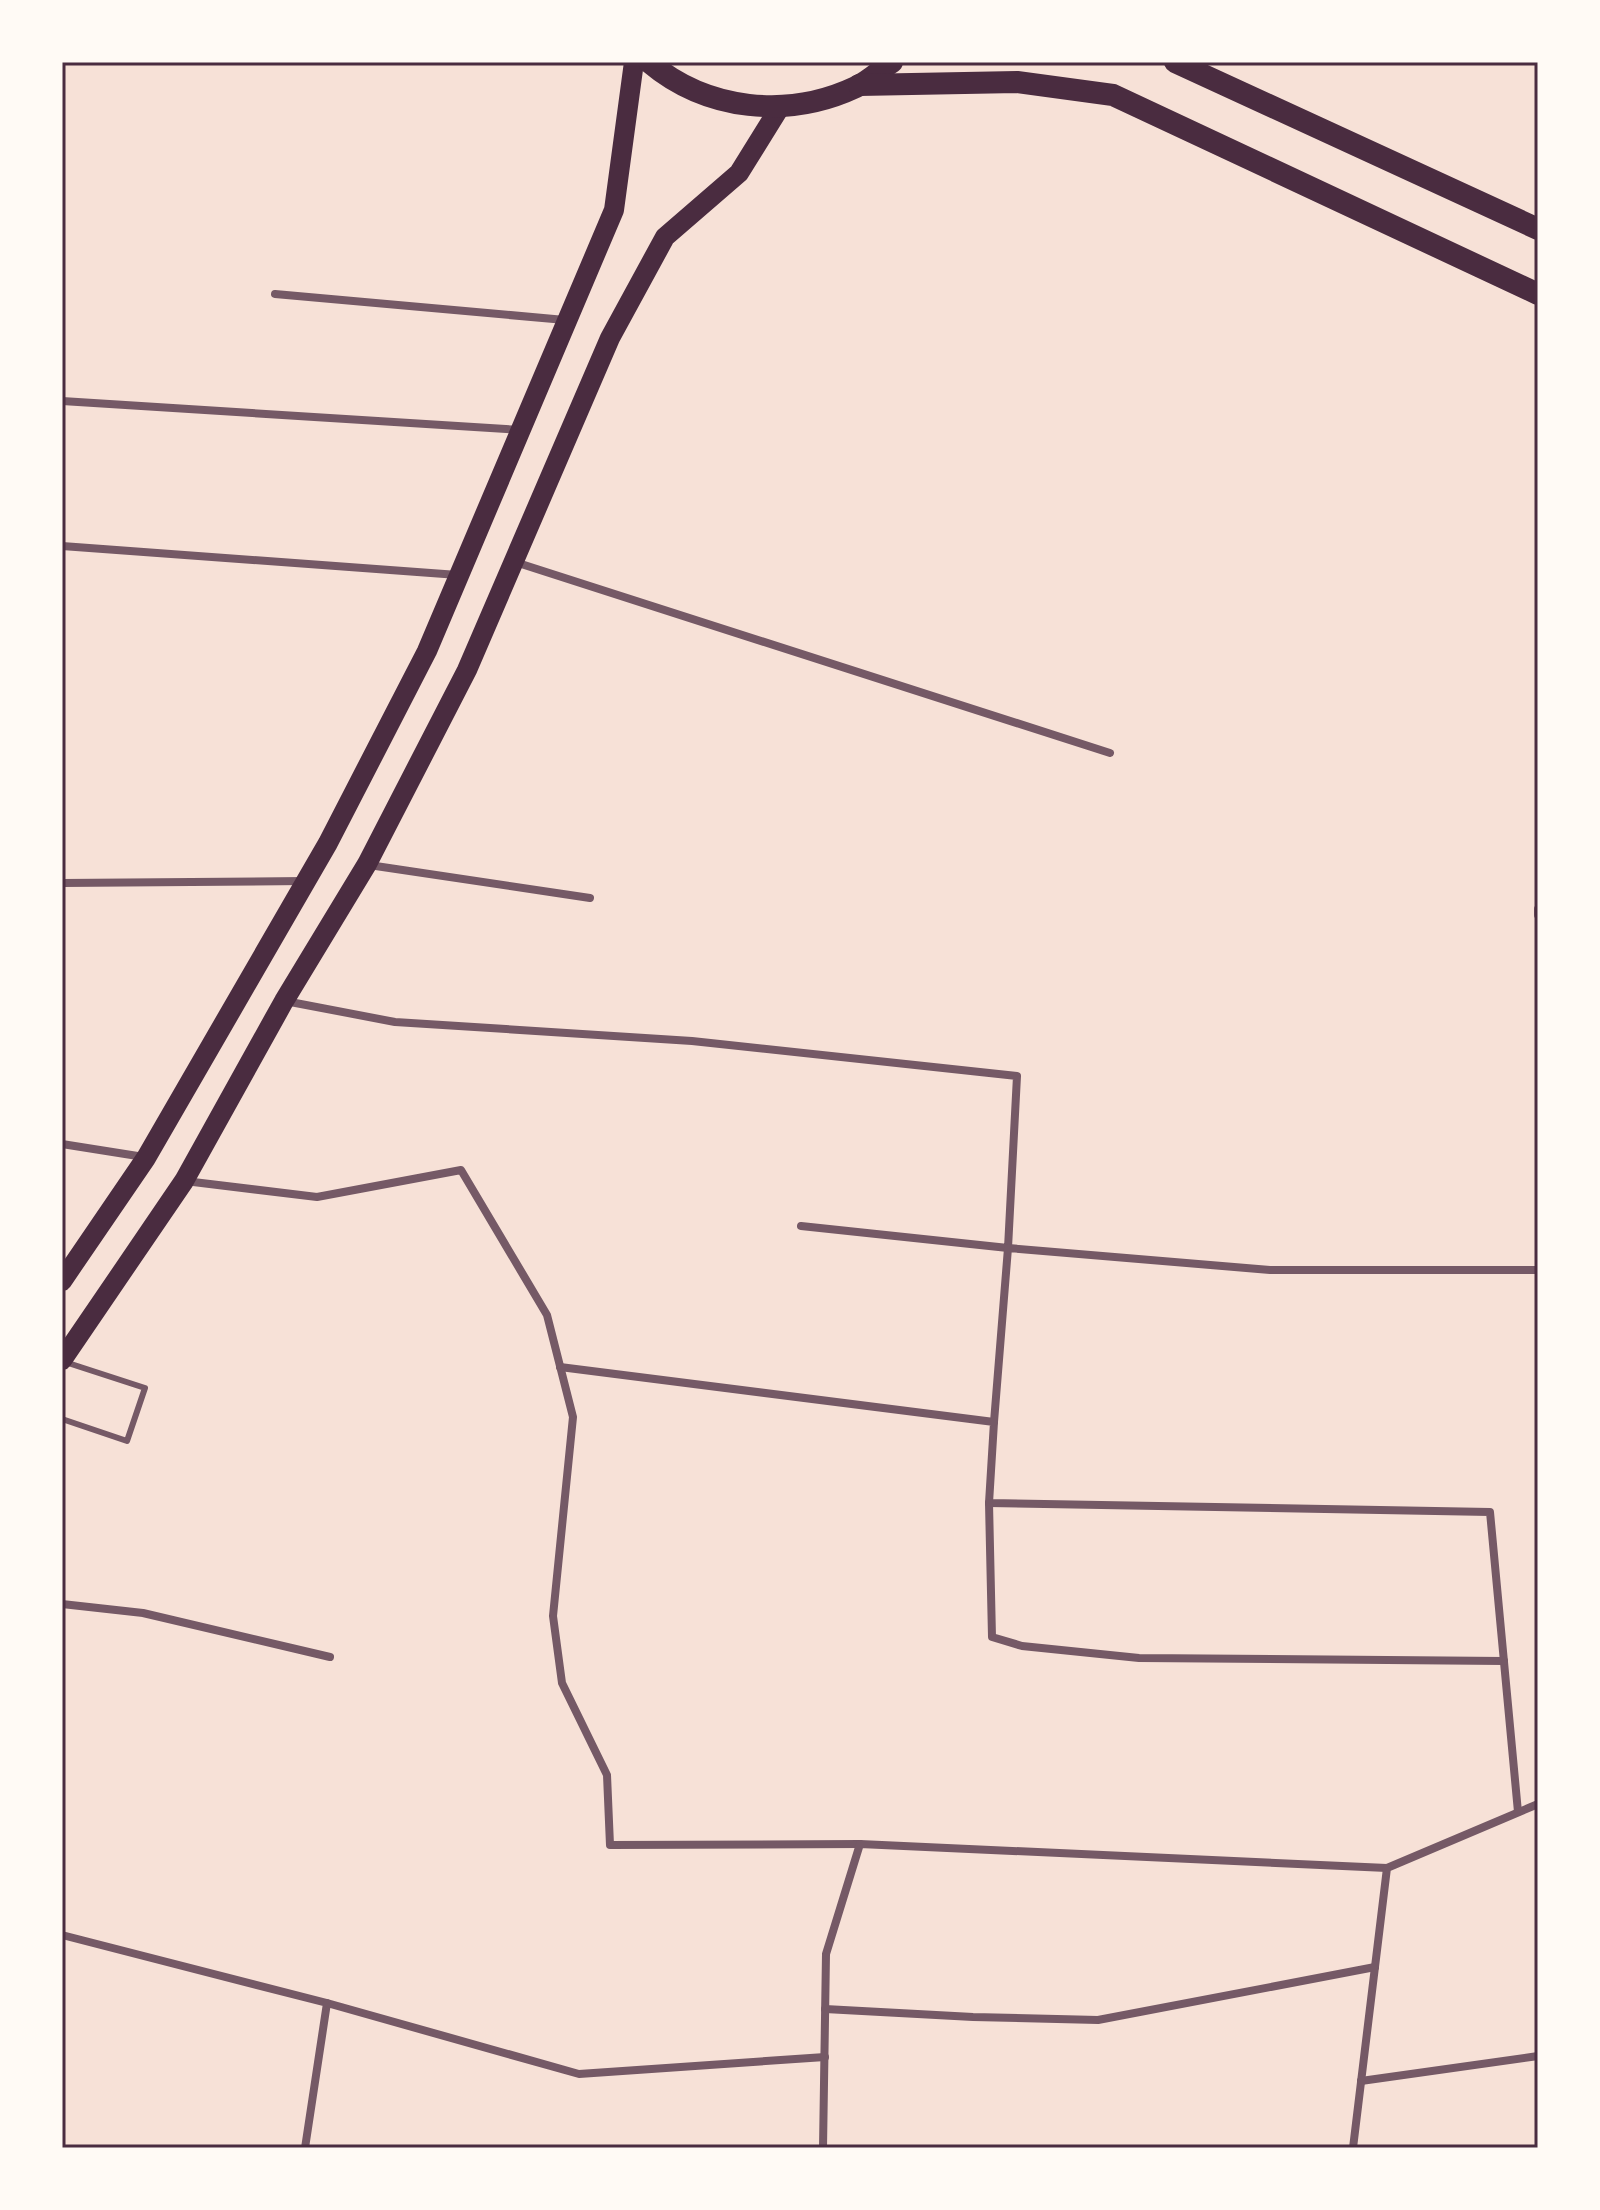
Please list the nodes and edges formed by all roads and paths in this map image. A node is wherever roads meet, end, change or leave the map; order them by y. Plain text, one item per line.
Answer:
1 (634, 62) edge
2 (649, 62) edge
3 (892, 62) edge
4 (1175, 62) edge
5 (859, 85) junction
6 (780, 107) junction
7 (1538, 229) edge
8 (275, 294) dead end
9 (1538, 294) edge
10 (569, 321) junction
11 (62, 401) edge
12 (520, 430) junction
13 (62, 546) edge
14 (514, 562) junction
15 (459, 575) junction
16 (1110, 753) dead end
17 (367, 864) junction
18 (306, 881) junction
19 (62, 883) edge
20 (590, 898) dead end
21 (1538, 909) edge
22 (1538, 915) edge
23 (284, 1001) junction
24 (62, 1144) edge
25 (146, 1158) junction
26 (184, 1181) junction
27 (801, 1226) dead end
28 (1008, 1248) junction
29 (1538, 1270) edge
30 (62, 1281) edge
31 (62, 1360) edge
32 (560, 1367) junction
33 (62, 1419) edge
34 (994, 1422) junction
35 (989, 1503) junction
36 (62, 1604) edge
37 (330, 1657) dead end
38 (1504, 1661) junction
39 (1538, 1804) edge
40 (1518, 1812) junction
41 (860, 1844) junction
42 (1387, 1868) junction
43 (62, 1935) edge
44 (1375, 1967) junction
45 (327, 2003) junction
46 (825, 2009) junction
47 (1538, 2056) edge
48 (825, 2057) junction
49 (1361, 2081) junction
50 (305, 2148) edge
51 (823, 2148) edge
52 (1353, 2148) edge

1 - 10 main road
2 - 6 highway
3 - 5 highway
4 - 7 highway
5 - 6 highway
5 - 9 highway
6 - 14 main road
8 - 10 street
10 - 12 main road
11 - 12 street
12 - 15 main road
13 - 15 street
14 - 16 street
14 - 17 main road
15 - 18 main road
17 - 20 street
17 - 23 main road
18 - 19 street
18 - 25 main road
21 - 22 street
23 - 26 main road
23 - 28 street
24 - 25 street
25 - 30 main road
26 - 31 main road
26 - 32 street
27 - 28 street
28 - 29 street
28 - 34 street
31 - 33 lane
32 - 34 street
32 - 41 street
34 - 35 street
35 - 38 street
35 - 38 street
36 - 37 street
38 - 40 street
39 - 40 street
40 - 42 street
41 - 42 street
41 - 46 street
42 - 44 street
43 - 45 street
44 - 46 street
44 - 49 street
45 - 48 street
45 - 50 street
46 - 48 street
47 - 49 street
48 - 51 street
49 - 52 street

